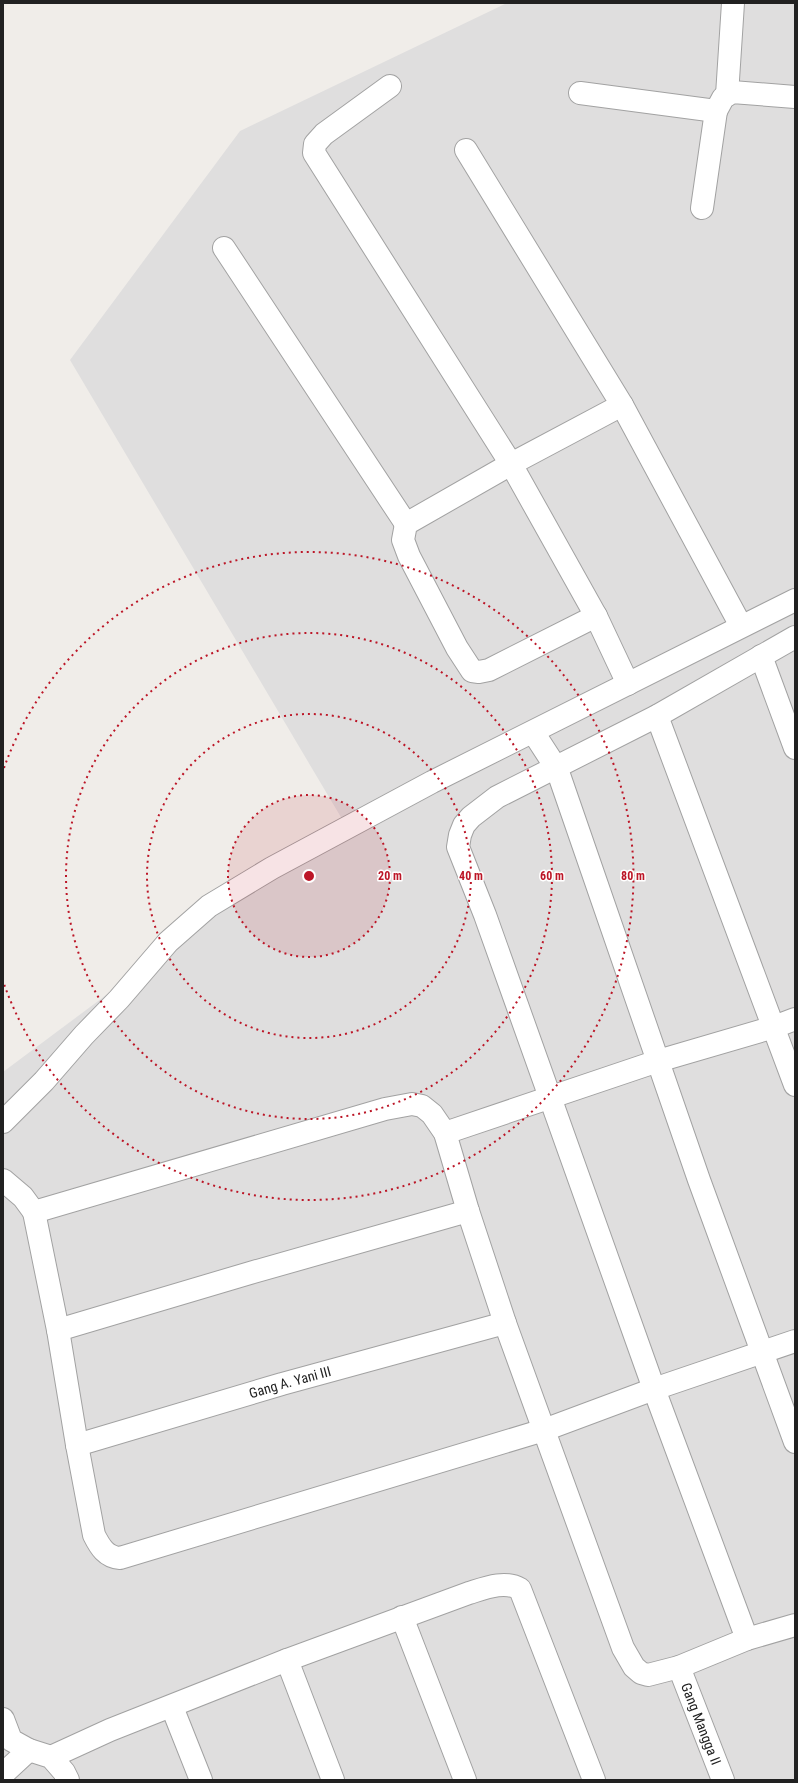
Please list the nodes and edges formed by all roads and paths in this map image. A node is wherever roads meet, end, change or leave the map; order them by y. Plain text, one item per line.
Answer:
1 (733, 3) edge
2 (390, 86) dead end
3 (580, 93) dead end
4 (795, 97) edge
5 (722, 103) junction
6 (466, 150) dead end
7 (702, 208) dead end
8 (224, 248) dead end
9 (622, 405) junction
10 (511, 464) junction
11 (406, 524) junction
12 (795, 600) edge
13 (596, 616) junction
14 (741, 626) junction
15 (795, 637) edge
16 (761, 656) junction
17 (628, 684) junction
18 (658, 716) junction
19 (533, 732) junction
20 (795, 748) edge
21 (557, 768) junction
22 (795, 1019) edge
23 (774, 1027) junction
24 (658, 1061) junction
25 (795, 1085) edge
26 (550, 1097) junction
27 (3, 1122) edge
28 (445, 1133) junction
29 (3, 1180) edge
30 (468, 1211) junction
31 (34, 1212) junction
32 (505, 1323) junction
33 (58, 1330) junction
34 (795, 1341) edge
35 (763, 1352) junction
36 (654, 1389) junction
37 (544, 1430) junction
38 (795, 1442) edge
39 (77, 1445) junction
40 (402, 1617) junction
41 (795, 1626) edge
42 (747, 1639) junction
43 (287, 1660) junction
44 (679, 1667) junction
45 (172, 1707) junction
46 (3, 1719) edge
47 (29, 1750) junction
48 (51, 1757) junction
49 (3, 1774) edge
50 (68, 1780) edge
51 (201, 1780) edge
52 (333, 1780) edge
53 (465, 1780) edge
54 (594, 1780) edge
55 (723, 1780) edge

1 - 5 street
2 - 10 street
3 - 5 street
4 - 5 street
5 - 7 street
6 - 9 street
8 - 11 street
9 - 10 street
9 - 14 street
10 - 11 street
10 - 13 street
11 - 13 street
12 - 14 street
13 - 17 street
14 - 17 street
15 - 16 street
16 - 18 street
16 - 20 street
17 - 19 street
18 - 21 street
18 - 23 street
19 - 21 street
19 - 27 street
21 - 24 street
21 - 26 street
22 - 23 street
23 - 24 street
23 - 25 street
24 - 26 street
24 - 35 street
26 - 28 street
26 - 36 street
28 - 30 street
28 - 31 street
29 - 31 street
30 - 32 street
30 - 33 street
31 - 33 street
32 - 37 street
32 - 39 street, Gang A. Yani III
33 - 39 street
34 - 35 street
35 - 36 street
35 - 38 street
36 - 37 street
36 - 42 street
37 - 39 street
37 - 44 street
40 - 43 street
40 - 53 street
40 - 54 street
41 - 42 street
42 - 44 street
43 - 45 street
43 - 52 street
44 - 55 street, Gang Mangga II
45 - 48 street
45 - 51 street
46 - 47 street
47 - 48 street
47 - 49 street
48 - 50 street

